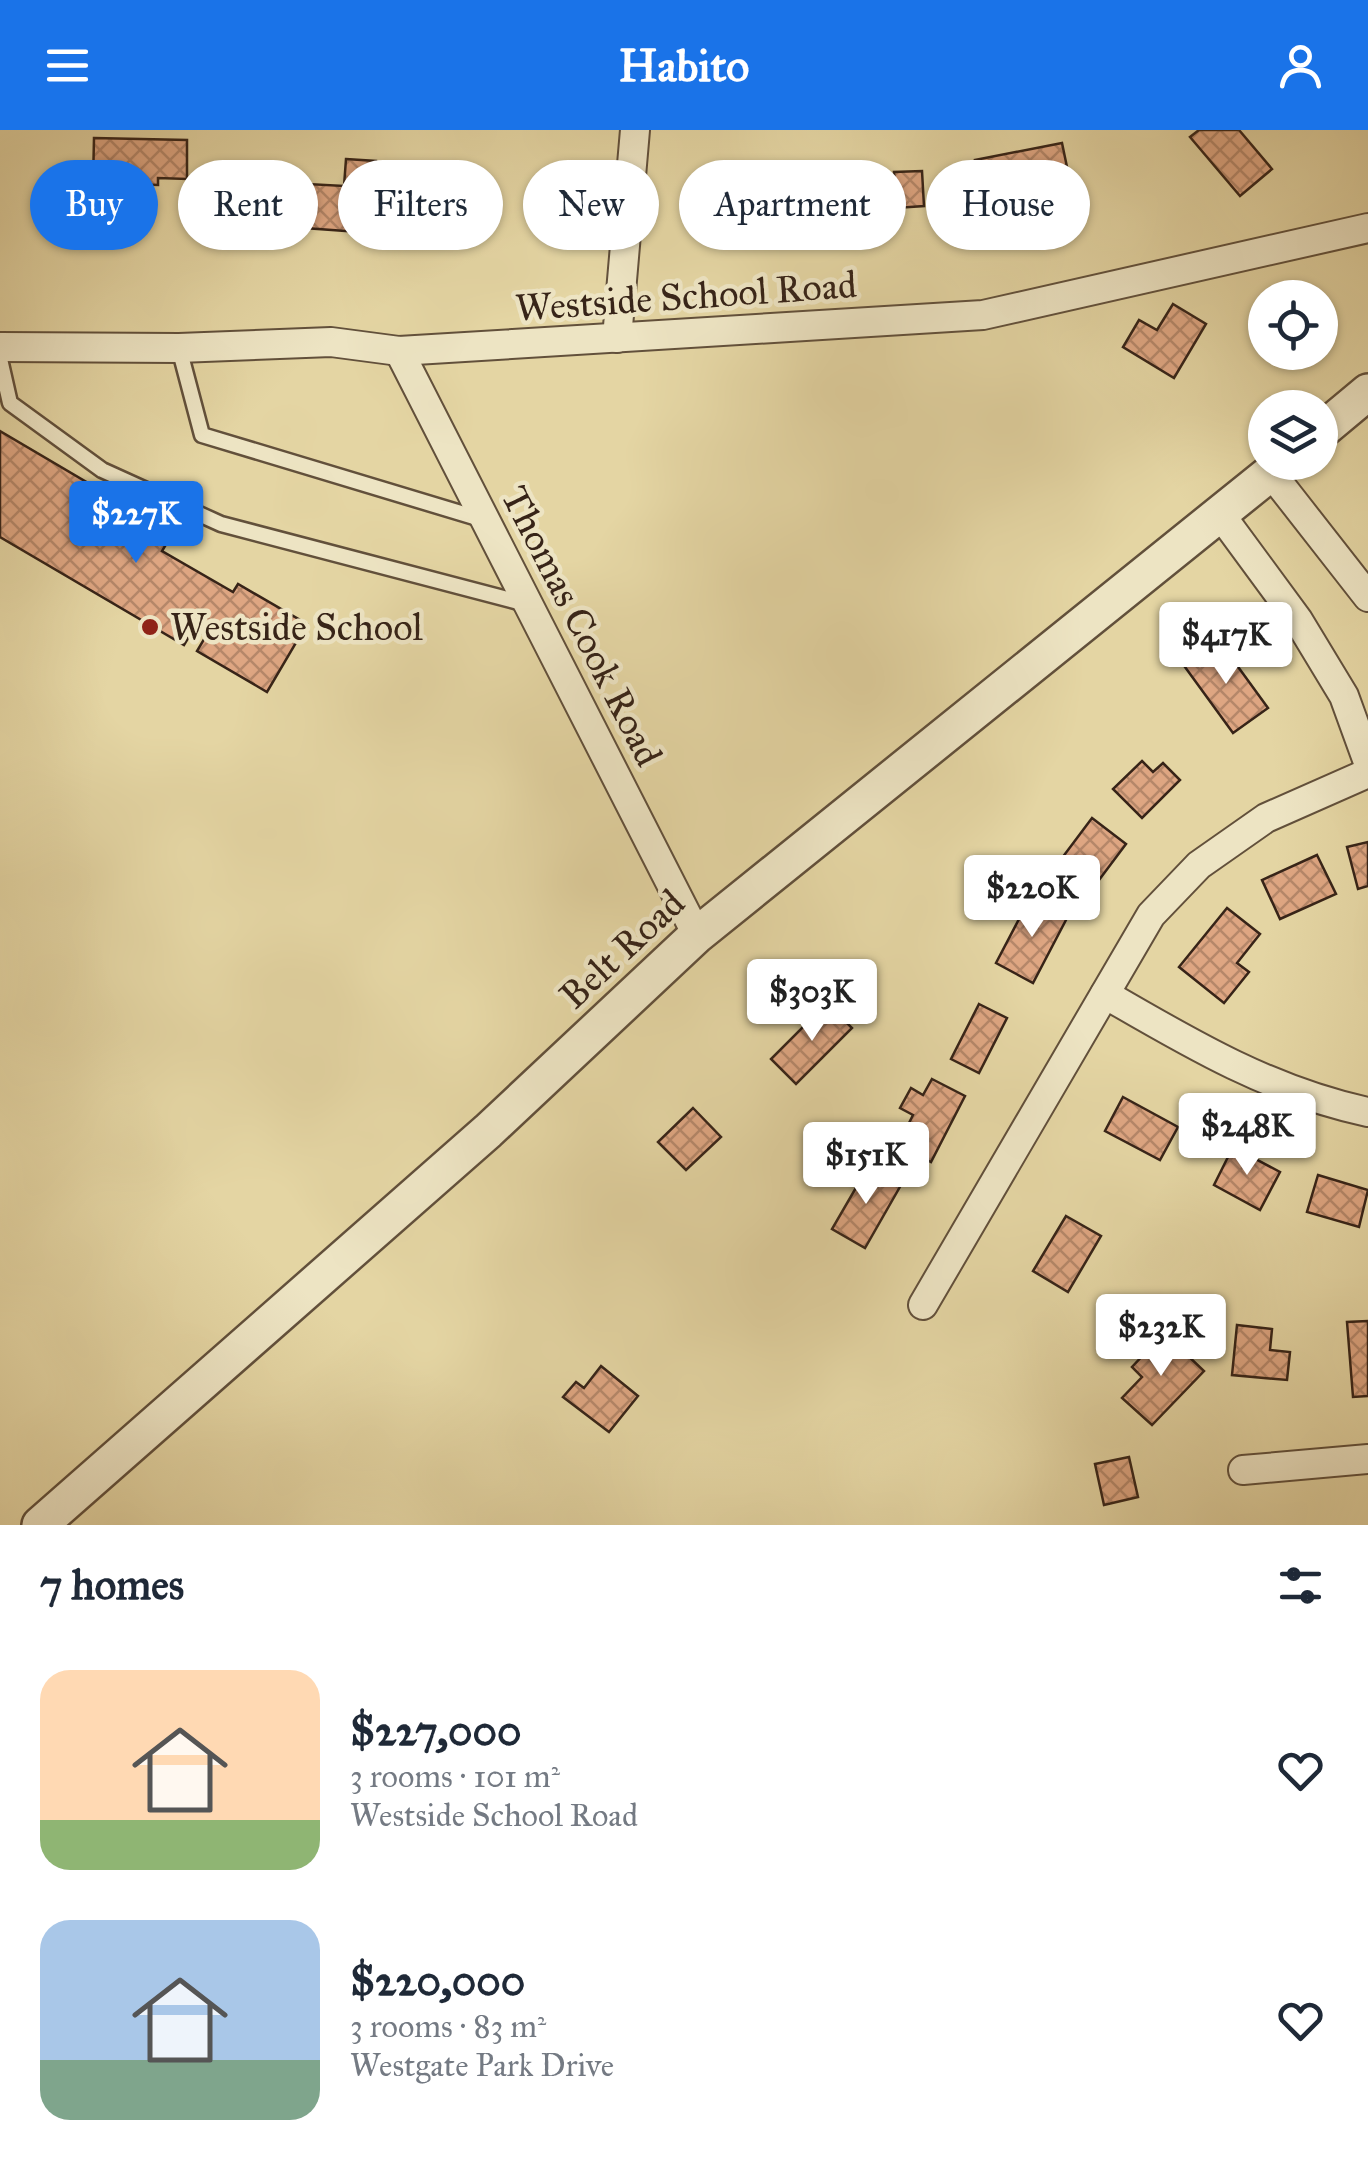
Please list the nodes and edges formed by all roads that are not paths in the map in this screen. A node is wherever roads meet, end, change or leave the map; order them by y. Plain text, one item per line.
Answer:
1 (635, 130) edge
2 (1368, 228) edge
3 (617, 338) junction
4 (0, 347) edge
5 (180, 348) junction
6 (399, 351) junction
7 (0, 359) edge
8 (1368, 392) edge
9 (1338, 417) edge
10 (1262, 480) edge
11 (1285, 480) edge
12 (1220, 514) junction
13 (486, 521) junction
14 (1368, 597) edge
15 (528, 604) junction
16 (1368, 762) edge
17 (1368, 773) edge
18 (697, 935) junction
19 (1105, 994) junction
20 (1368, 1112) edge
21 (924, 1305) dead end
22 (1368, 1459) edge
23 (1243, 1470) dead end
24 (40, 1525) edge

1 - 3 street
2 - 3 street, Westside School Road
3 - 6 street, Westside School Road
4 - 5 street, Westside School Road
5 - 6 street, Westside School Road
5 - 13 lane
6 - 13 street, Thomas Cook Road
7 - 15 lane
8 - 9 street
10 - 12 street, Belt Road
11 - 14 street
12 - 16 street
12 - 18 street, Belt Road
13 - 15 street, Thomas Cook Road
15 - 18 street, Thomas Cook Road
17 - 19 street
18 - 24 street, Belt Road
19 - 20 street
19 - 21 street
22 - 23 street

